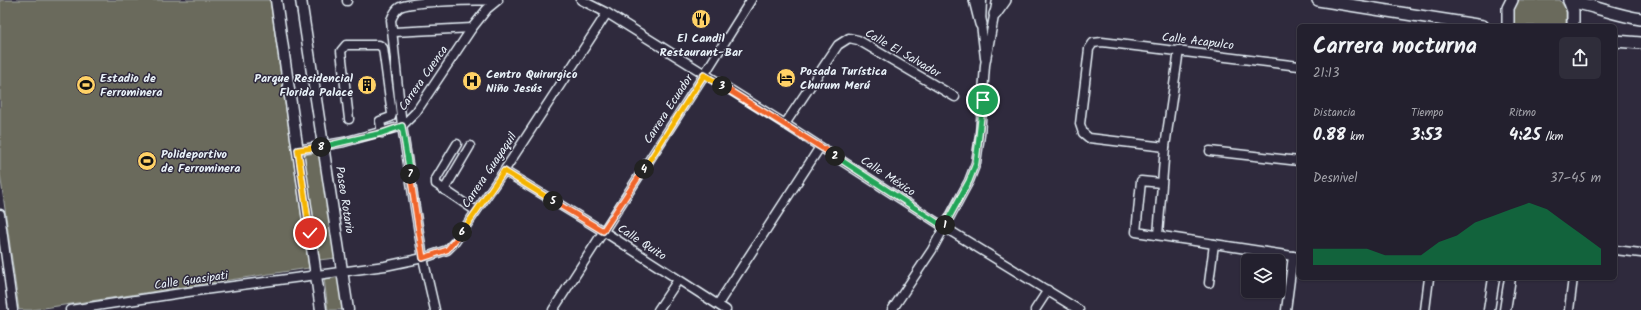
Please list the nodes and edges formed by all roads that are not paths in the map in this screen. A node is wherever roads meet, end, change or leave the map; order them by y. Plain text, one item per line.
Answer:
1 (276, 0) edge
2 (301, 0) edge
3 (498, 0) edge
4 (581, 0) edge
5 (751, 0) edge
6 (975, 0) edge
7 (982, 0) edge
8 (998, 0) edge
9 (1005, 0) edge
10 (1318, 0) edge
11 (1512, 0) edge
12 (1569, 0) edge
13 (426, 1) edge
14 (607, 13) junction
15 (995, 14) junction
16 (1641, 19) edge
17 (981, 24) junction
18 (1470, 24) edge
19 (1508, 24) edge
20 (1573, 24) edge
21 (472, 28) junction
22 (394, 32) junction
23 (1617, 41) edge
24 (1641, 43) edge
25 (1179, 50) junction
26 (985, 65) junction
27 (1297, 66) edge
28 (704, 75) junction
29 (955, 96) dead end
30 (349, 119) dead end
31 (785, 124) junction
32 (402, 126) junction
33 (382, 133) junction
34 (456, 144) dead end
35 (470, 146) dead end
36 (324, 147) junction
37 (820, 147) junction
38 (1165, 147) junction
39 (298, 150) junction
40 (1210, 152) dead end
41 (1297, 162) edge
42 (504, 171) junction
43 (1162, 183) junction
44 (444, 190) junction
45 (476, 211) junction
46 (0, 214) edge
47 (944, 227) junction
48 (603, 231) junction
49 (1158, 236) junction
50 (1214, 244) junction
51 (1617, 250) edge
52 (1641, 253) edge
53 (1296, 257) edge
54 (423, 258) junction
55 (343, 272) junction
56 (316, 275) junction
57 (678, 280) junction
58 (1429, 280) edge
59 (1494, 280) edge
60 (1510, 280) edge
61 (1573, 280) edge
62 (1209, 283) dead end
63 (1048, 290) junction
64 (718, 304) junction
65 (434, 309) edge
66 (13, 310) edge
67 (70, 310) edge
68 (321, 310) edge
69 (348, 310) edge
70 (552, 310) edge
71 (658, 310) edge
72 (726, 310) edge
73 (892, 310) edge
74 (1035, 310) edge
75 (1079, 310) edge
76 (1286, 310) edge
77 (1426, 310) edge
78 (1489, 310) edge
79 (1505, 310) edge
80 (1569, 310) edge

1 - 39 street
2 - 36 street, Paseo Rotario
3 - 13 street
3 - 21 street, Carrera Cuenca
4 - 14 street, Calle México
5 - 28 street, Carrera Ecuador
6 - 17 main road
7 - 17 street
8 - 15 street
9 - 15 main road
10 - 18 main road
11 - 19 main road
12 - 16 main road
12 - 20 main road
13 - 22 street
14 - 28 street, Calle México
14 - 42 street, Carrera Guayaquil
15 - 26 street
17 - 26 street
21 - 22 street
21 - 32 street, Carrera Cuenca
22 - 32 street
23 - 24 main road
25 - 27 street, Calle Acapulco
25 - 38 street
25 - 38 street, Calle Acapulco
26 - 47 street
28 - 31 street, Calle México
28 - 48 street, Carrera Ecuador
29 - 31 street, Calle El Salvador
30 - 33 street
31 - 37 street, Calle México
32 - 33 street, Carrera Cuenca
32 - 54 street
33 - 36 street, Carrera Cuenca
34 - 44 street
35 - 44 street
36 - 39 street, Carrera Cuenca
36 - 55 street, Paseo Rotario
37 - 47 street, Calle México
37 - 64 street
38 - 43 street
39 - 56 street
40 - 41 street
42 - 45 street, Carrera Guayaquil
42 - 48 street, Calle Quito
43 - 49 street
43 - 49 street
44 - 45 street
45 - 54 street, Carrera Guayaquil
46 - 66 street
47 - 63 street, Calle México
47 - 73 street
48 - 57 street, Calle Quito
48 - 70 street, Carrera Ecuador
49 - 50 street
50 - 53 street
50 - 62 street
51 - 52 street
53 - 76 street
54 - 55 street, Carrera Guayaquil
54 - 65 street
55 - 56 street, Calle Guasipati
55 - 69 street, Paseo Rotario
56 - 67 street, Calle Guasipati
56 - 68 street
57 - 64 street, Calle Quito
57 - 71 street
58 - 77 street
59 - 78 street
60 - 79 street
61 - 80 street
63 - 74 street
63 - 75 street, Calle México
64 - 72 street, Calle Quito

